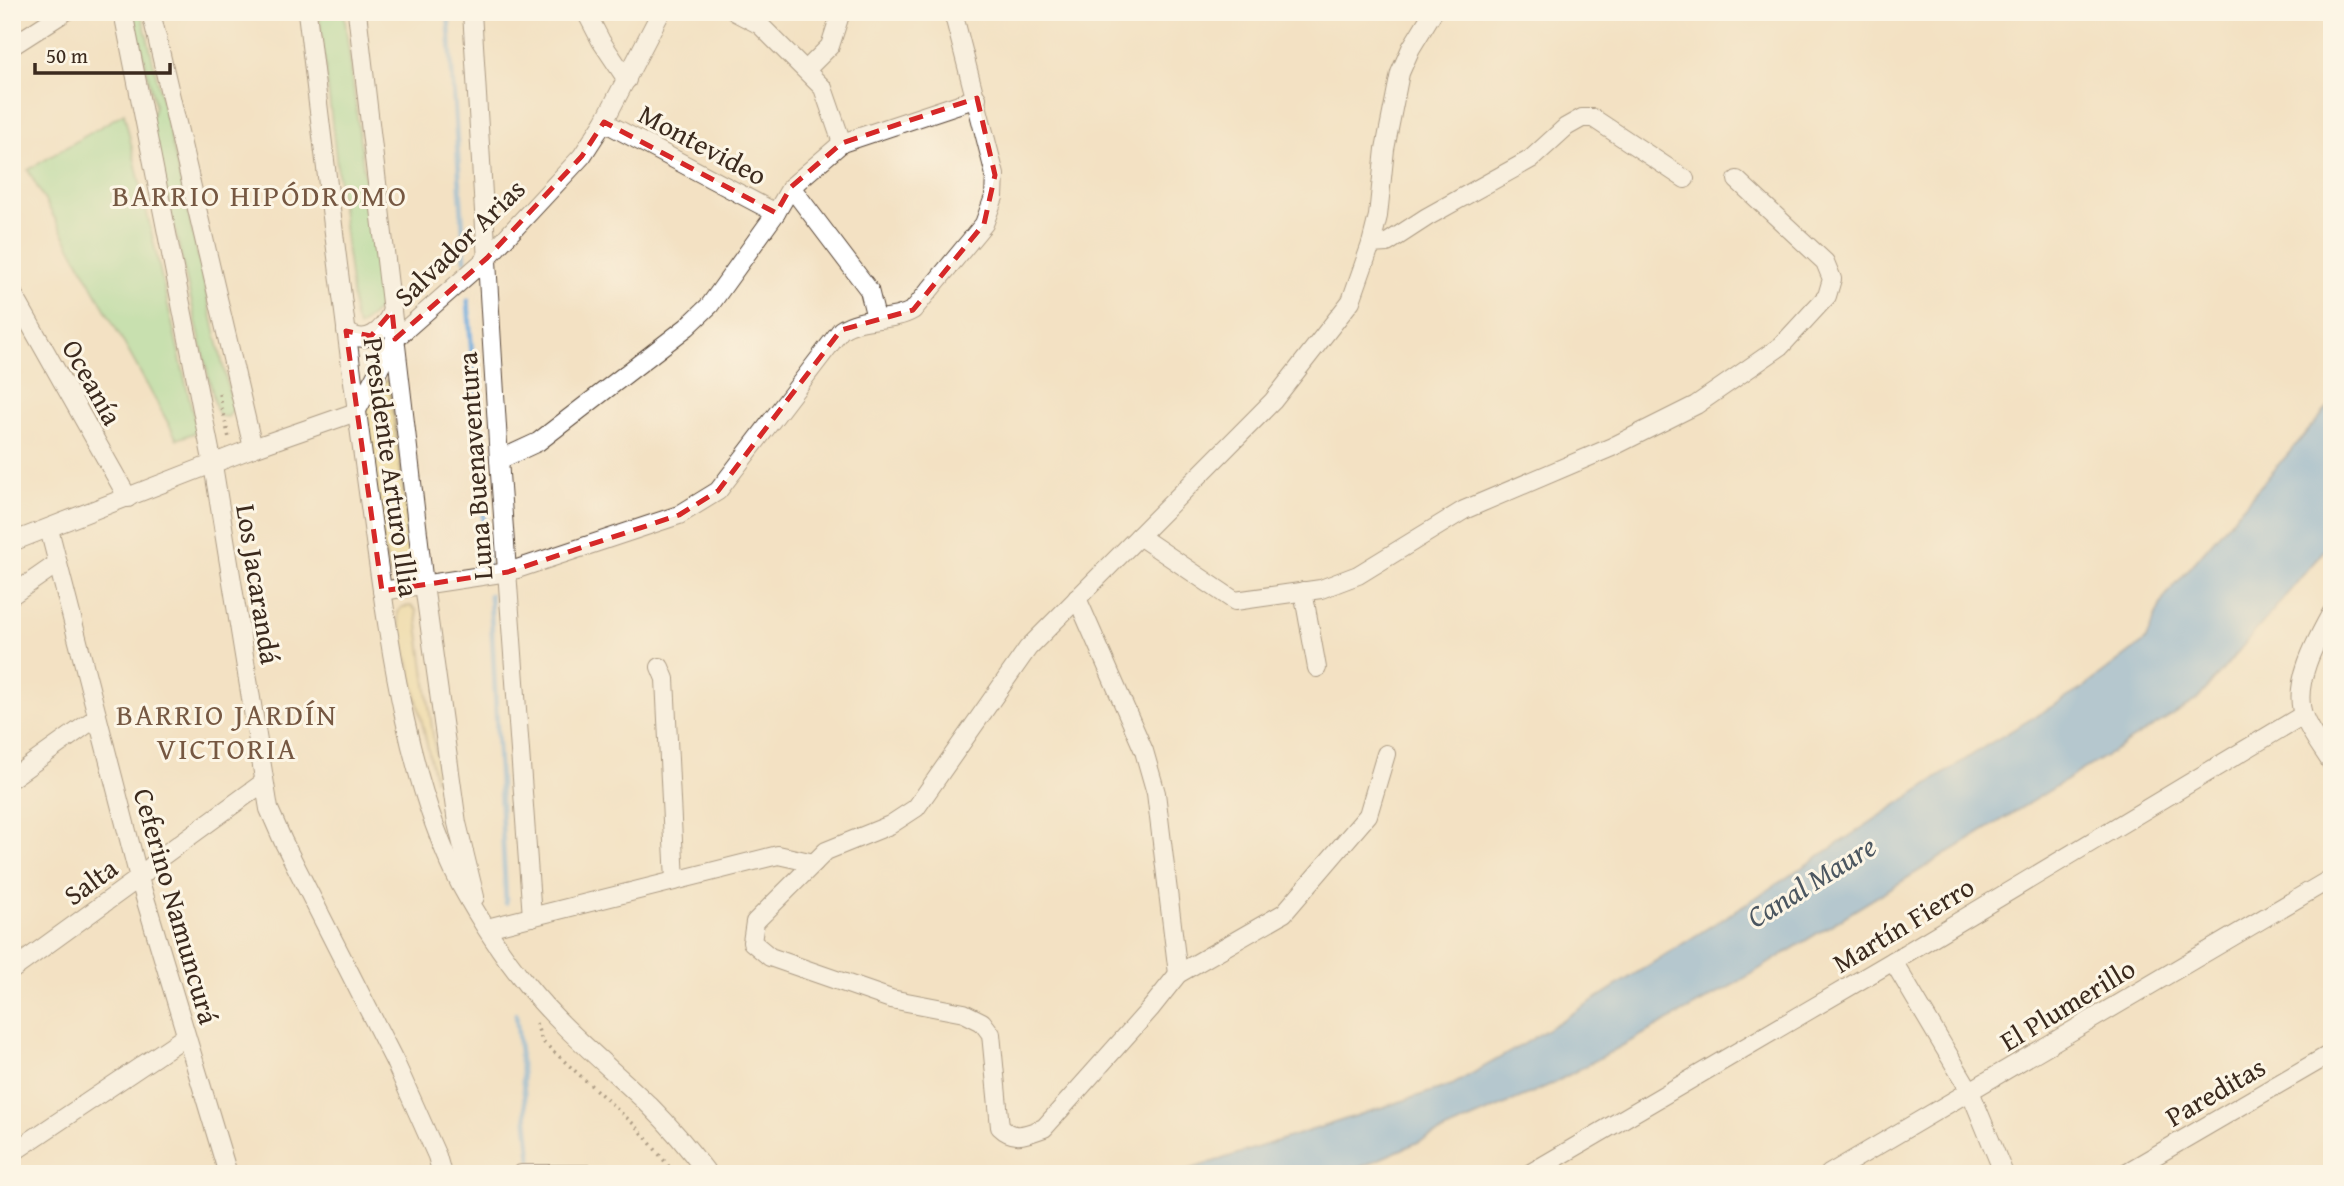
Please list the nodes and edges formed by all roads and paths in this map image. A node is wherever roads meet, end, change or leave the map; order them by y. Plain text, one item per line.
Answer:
1 (65, 12) edge
2 (123, 12) edge
3 (151, 12) edge
4 (307, 12) edge
5 (357, 12) edge
6 (472, 12) edge
7 (586, 12) edge
8 (661, 12) edge
9 (735, 12) edge
10 (841, 12) edge
11 (953, 12) edge
12 (1433, 12) edge
13 (12, 46) edge
14 (806, 70) junction
15 (627, 80) junction
16 (977, 98) junction
17 (604, 122) junction
18 (842, 143) junction
19 (1685, 180) dead end
20 (1737, 180) dead end
21 (791, 187) junction
22 (776, 213) junction
23 (1371, 244) junction
24 (487, 258) junction
25 (12, 292) edge
26 (392, 311) junction
27 (876, 318) junction
28 (346, 331) junction
29 (395, 339) junction
30 (216, 383) dead end
31 (356, 412) junction
32 (254, 448) junction
33 (234, 456) junction
34 (499, 460) junction
35 (214, 465) junction
36 (128, 498) junction
37 (48, 529) junction
38 (1139, 536) junction
39 (12, 542) edge
40 (58, 563) junction
41 (508, 572) junction
42 (424, 585) junction
43 (382, 591) junction
44 (1303, 592) junction
45 (12, 595) edge
46 (1077, 598) junction
47 (2332, 612) edge
48 (660, 667) dead end
49 (1317, 668) dead end
50 (2302, 715) junction
51 (97, 717) junction
52 (1386, 754) dead end
53 (2332, 764) edge
54 (12, 778) edge
55 (264, 782) junction
56 (814, 863) junction
57 (139, 878) junction
58 (2332, 878) edge
59 (675, 881) junction
60 (532, 917) junction
61 (483, 921) junction
62 (1893, 961) junction
63 (12, 970) edge
64 (1178, 974) junction
65 (536, 1021) dead end
66 (186, 1036) junction
67 (2332, 1053) edge
68 (1970, 1091) junction
69 (12, 1153) edge
70 (228, 1174) edge
71 (442, 1174) edge
72 (521, 1174) edge
73 (612, 1174) edge
74 (675, 1174) edge
75 (708, 1174) edge
76 (1529, 1174) edge
77 (1829, 1174) edge
78 (2004, 1174) edge
79 (2124, 1174) edge

1 - 13 street
2 - 35 street, Los Jacarandá
3 - 32 street
4 - 28 street, Presidente Arturo Illia
5 - 26 street, Presidente Arturo Illia
6 - 24 street, Luna Buenaventura
7 - 15 street
8 - 15 street, Salvador Arias
9 - 14 street
10 - 14 street
11 - 16 street
12 - 23 street
14 - 18 street
15 - 17 street, Salvador Arias
16 - 18 street
16 - 27 street
17 - 22 street, Montevideo
17 - 24 street, Salvador Arias
18 - 21 street
19 - 23 street
20 - 44 street
21 - 22 street
21 - 27 street, Montevideo
22 - 34 street
23 - 38 street
24 - 29 street, Salvador Arias
24 - 34 street, Luna Buenaventura
25 - 36 street, Oceanía
26 - 28 street
26 - 29 street, Presidente Arturo Illia
27 - 41 street
28 - 31 street, Presidente Arturo Illia
29 - 31 street, Salvador Arias
29 - 42 street, Presidente Arturo Illia
30 - 33 path
31 - 32 street
31 - 43 street, Presidente Arturo Illia
32 - 33 street
33 - 35 street
34 - 41 street, Luna Buenaventura
35 - 36 street
35 - 55 street, Los Jacarandá
36 - 37 street
37 - 39 street
37 - 40 street, Ceferino Namuncurá
38 - 44 street
38 - 46 street
40 - 45 street
40 - 51 street, Ceferino Namuncurá
41 - 42 street
41 - 60 street, Luna Buenaventura
42 - 43 street
42 - 61 street, Presidente Arturo Illia
43 - 61 street, Presidente Arturo Illia
44 - 49 street
46 - 56 street
46 - 64 street
47 - 50 street
48 - 59 street
50 - 53 street
50 - 62 street, Martín Fierro
51 - 54 street
51 - 57 street, Ceferino Namuncurá
52 - 64 street
55 - 57 street, Salta
55 - 71 street, Los Jacarandá
56 - 59 street
56 - 64 street
57 - 63 street, Salta
57 - 66 street, Ceferino Namuncurá
58 - 68 street, El Plumerillo
59 - 60 street
60 - 61 street
61 - 75 street, Presidente Arturo Illia
62 - 68 street
62 - 76 street, Martín Fierro
65 - 74 path
66 - 69 street
66 - 70 street, Ceferino Namuncurá
67 - 79 street, Pareditas
68 - 77 street, El Plumerillo
68 - 78 street
72 - 73 street

